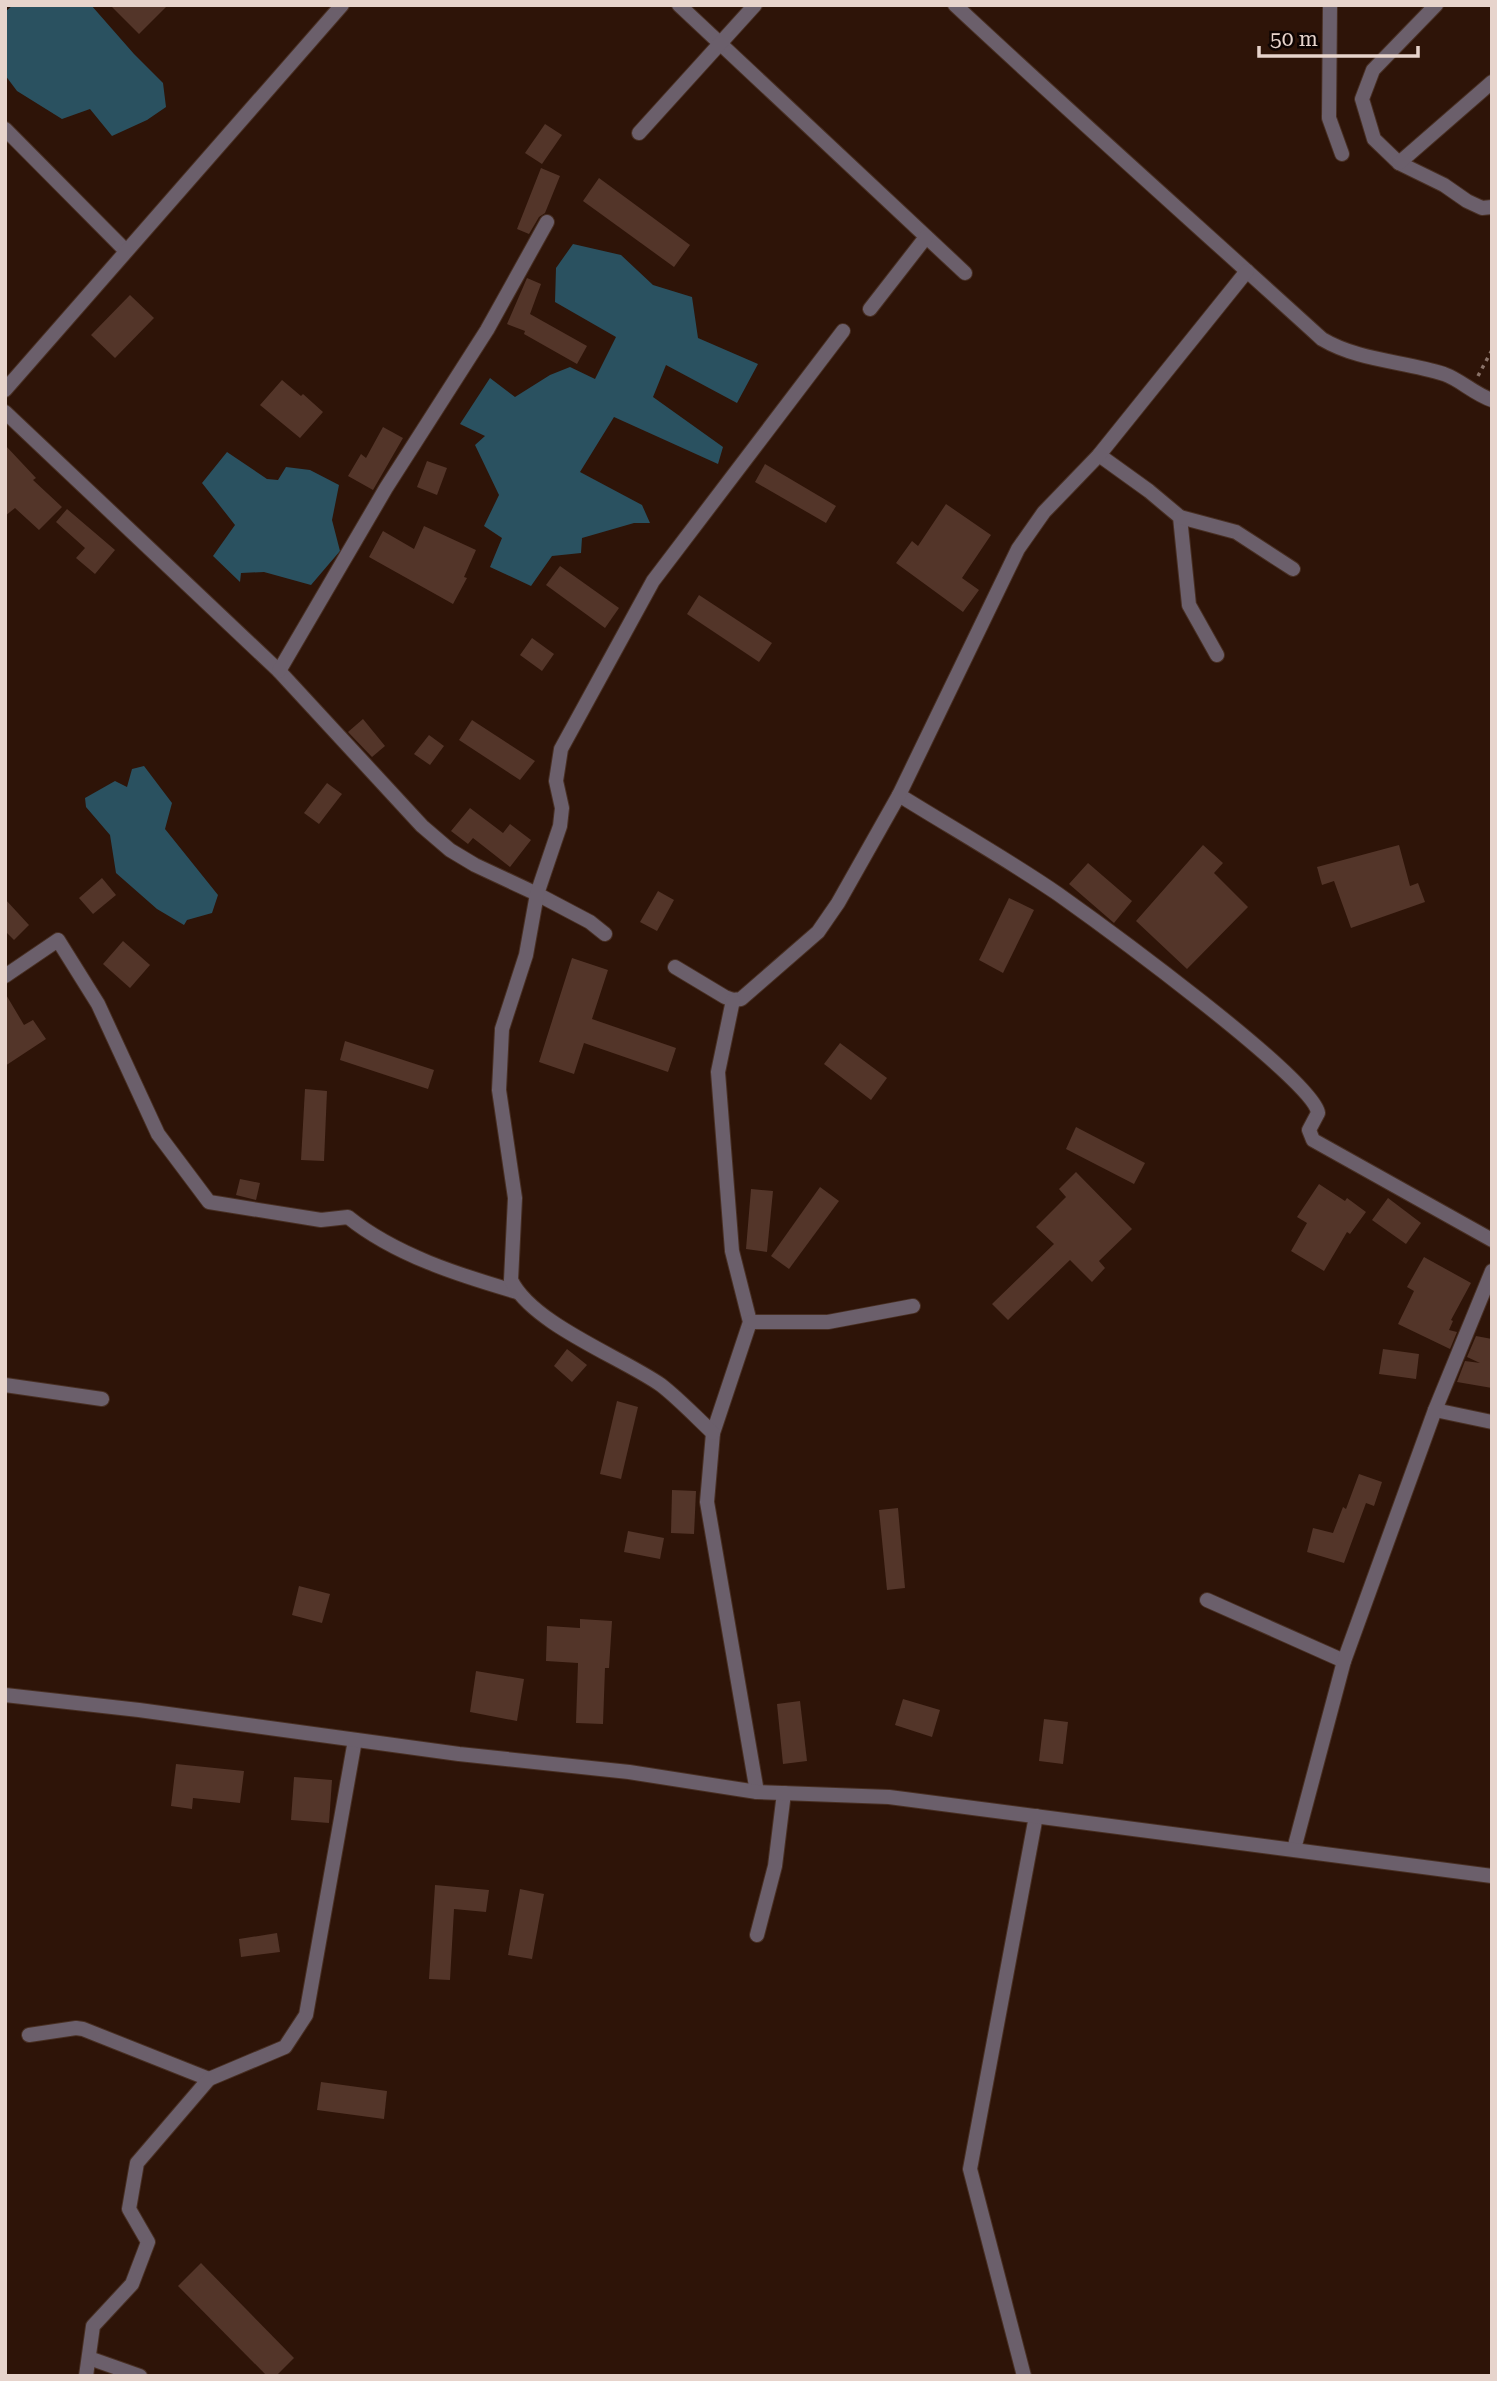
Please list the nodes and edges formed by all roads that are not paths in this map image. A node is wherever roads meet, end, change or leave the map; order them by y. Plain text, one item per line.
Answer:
1 (679, 5) edge
2 (755, 5) edge
3 (956, 5) edge
4 (1329, 5) edge
5 (1436, 5) edge
6 (339, 6) edge
7 (720, 43) junction
8 (1492, 82) edge
9 (5, 129) edge
10 (639, 133) dead end
11 (1342, 154) dead end
12 (1399, 163) junction
13 (1492, 207) edge
14 (547, 222) dead end
15 (926, 237) junction
16 (126, 251) junction
17 (1247, 271) junction
18 (965, 274) dead end
19 (870, 309) dead end
20 (843, 331) dead end
21 (5, 390) edge
22 (1492, 400) edge
23 (5, 412) edge
24 (1099, 455) junction
25 (1181, 517) junction
26 (1293, 569) dead end
27 (1217, 655) dead end
28 (279, 671) junction
29 (900, 795) junction
30 (537, 894) junction
31 (605, 934) dead end
32 (675, 967) dead end
33 (5, 976) edge
34 (733, 1000) junction
35 (1492, 1240) edge
36 (1492, 1271) edge
37 (517, 1292) junction
38 (913, 1307) dead end
39 (750, 1322) junction
40 (5, 1385) edge
41 (102, 1399) dead end
42 (1435, 1410) junction
43 (1492, 1422) edge
44 (713, 1433) junction
45 (1207, 1600) dead end
46 (1344, 1661) junction
47 (5, 1695) edge
48 (355, 1740) junction
49 (758, 1791) junction
50 (784, 1793) junction
51 (1036, 1816) junction
52 (1294, 1849) junction
53 (1492, 1877) edge
54 (757, 1935) dead end
55 (29, 2035) dead end
56 (209, 2079) junction
57 (89, 2358) junction
58 (86, 2376) edge
59 (140, 2376) edge
60 (1024, 2376) edge

1 - 7 street
2 - 7 street
3 - 17 street
4 - 11 street
5 - 12 street
6 - 16 street
7 - 10 street
7 - 15 street
8 - 12 street
9 - 16 street
12 - 13 street
14 - 28 street
15 - 18 street
15 - 19 street
16 - 21 street
17 - 22 street
17 - 24 street
20 - 30 street
23 - 28 street
24 - 25 street
24 - 29 street
25 - 26 street
25 - 27 street
28 - 30 street
29 - 34 street
29 - 35 street
30 - 31 street
30 - 37 street
32 - 34 street
33 - 37 street
34 - 39 street
36 - 42 street
37 - 44 street
38 - 39 street
39 - 44 street
40 - 41 street
42 - 43 street
42 - 46 street
44 - 49 street
45 - 46 street
46 - 52 street
47 - 48 street
48 - 49 street
48 - 56 street
49 - 50 street
50 - 51 street
50 - 54 street
51 - 52 street
51 - 60 street
52 - 53 street
55 - 56 street
56 - 57 street
57 - 58 street
57 - 59 street

